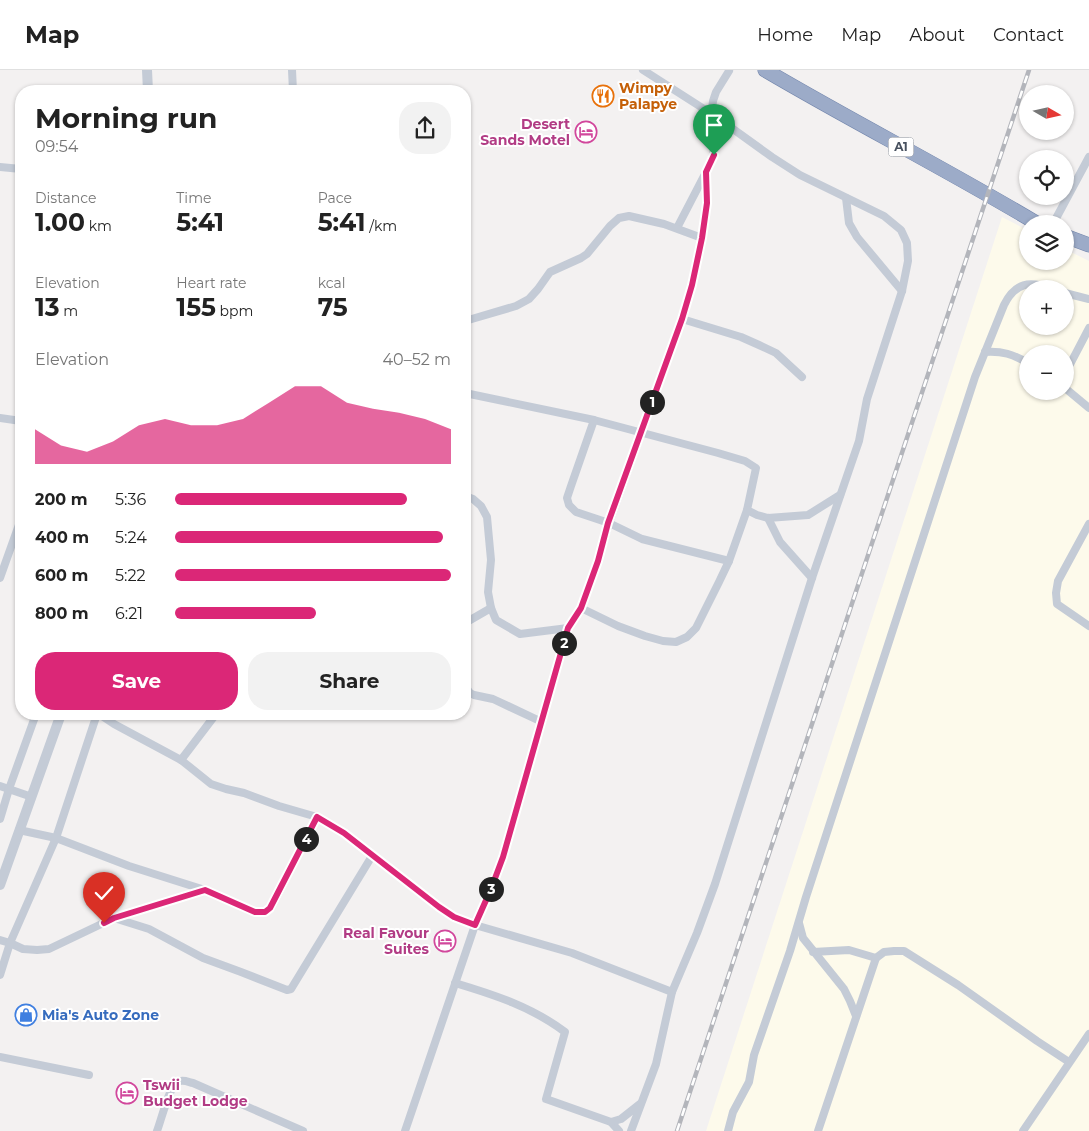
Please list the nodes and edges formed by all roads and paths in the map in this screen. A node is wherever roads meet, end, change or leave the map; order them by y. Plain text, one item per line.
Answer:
1 (148, 70) edge
2 (292, 70) edge
3 (643, 70) edge
4 (765, 70) edge
5 (729, 71) edge
6 (148, 85) edge
7 (293, 85) edge
8 (714, 116) junction
9 (1089, 157) edge
10 (0, 167) edge
11 (15, 168) edge
12 (706, 172) junction
13 (846, 198) junction
14 (1023, 215) edge
15 (1058, 215) edge
16 (677, 228) junction
17 (702, 238) junction
18 (1074, 239) edge
19 (1089, 245) edge
20 (1019, 288) edge
21 (902, 291) junction
22 (1074, 295) edge
23 (1089, 299) edge
24 (471, 319) edge
25 (682, 319) junction
26 (1089, 328) edge
27 (985, 352) junction
28 (1074, 357) edge
29 (1019, 358) edge
30 (802, 377) dead end
31 (471, 394) edge
32 (1074, 396) edge
33 (1089, 408) edge
34 (0, 418) edge
35 (15, 420) edge
36 (594, 420) junction
37 (641, 432) junction
38 (840, 496) junction
39 (471, 499) edge
40 (747, 510) junction
41 (768, 518) junction
42 (608, 523) junction
43 (1089, 524) edge
44 (15, 536) edge
45 (728, 561) junction
46 (1, 575) edge
47 (812, 578) junction
48 (491, 608) junction
49 (581, 608) junction
50 (471, 620) edge
51 (1089, 626) edge
52 (568, 628) junction
53 (471, 694) edge
54 (34, 720) edge
55 (59, 720) edge
56 (96, 720) edge
57 (108, 720) edge
58 (211, 720) edge
59 (542, 722) junction
60 (180, 760) junction
61 (0, 786) edge
62 (9, 789) junction
63 (32, 797) junction
64 (317, 817) junction
65 (0, 819) edge
66 (20, 830) junction
67 (56, 838) junction
68 (372, 856) junction
69 (0, 885) edge
70 (205, 890) junction
71 (114, 918) junction
72 (799, 921) junction
73 (475, 925) junction
74 (0, 940) edge
75 (10, 943) junction
76 (814, 952) junction
77 (876, 958) junction
78 (0, 975) edge
79 (455, 983) junction
80 (672, 992) junction
81 (856, 1016) junction
82 (1089, 1034) edge
83 (0, 1057) edge
84 (1069, 1062) junction
85 (89, 1075) dead end
86 (640, 1104) junction
87 (611, 1122) junction
88 (157, 1131) edge
89 (303, 1131) edge
90 (405, 1131) edge
91 (619, 1131) edge
92 (631, 1131) edge
93 (728, 1131) edge
94 (818, 1131) edge
95 (1024, 1131) edge

1 - 6 street
2 - 7 street
3 - 8 street
4 - 14 highway, A1
5 - 8 street
8 - 12 street
8 - 13 street
9 - 15 street
10 - 11 street
12 - 16 street
12 - 17 street
13 - 21 street
13 - 21 street
16 - 17 street
16 - 24 street
17 - 25 street
18 - 19 highway
20 - 27 street
21 - 38 street
22 - 23 street
25 - 30 street
25 - 37 street
26 - 28 street
27 - 29 street
27 - 72 street
31 - 36 street
32 - 33 street
34 - 35 street
36 - 37 street
36 - 42 street
37 - 40 street
37 - 42 street
38 - 41 street
38 - 47 street
39 - 48 street
40 - 41 street
40 - 45 street
41 - 47 street
42 - 45 street
42 - 49 street
43 - 51 street
44 - 46 street
45 - 49 street
47 - 80 street
48 - 50 street
48 - 52 street
49 - 52 street
52 - 59 street
53 - 59 street
54 - 62 street
55 - 63 street
56 - 67 street
57 - 60 street
58 - 60 street
59 - 73 street
60 - 64 street
61 - 62 street
62 - 63 street
62 - 65 street
63 - 66 street
64 - 68 street
64 - 70 street
66 - 67 street
66 - 69 street
67 - 70 street
67 - 75 street
68 - 71 street
68 - 73 street
70 - 71 street
71 - 75 street
72 - 76 street
72 - 93 street
73 - 79 street
73 - 80 street
74 - 75 street
75 - 78 street
76 - 77 street
76 - 81 street
77 - 81 street
77 - 84 street
79 - 87 street
79 - 90 street
80 - 86 street
81 - 94 street
82 - 84 street
83 - 85 street
84 - 95 street
86 - 87 street
86 - 92 street
87 - 91 street
88 - 89 street

